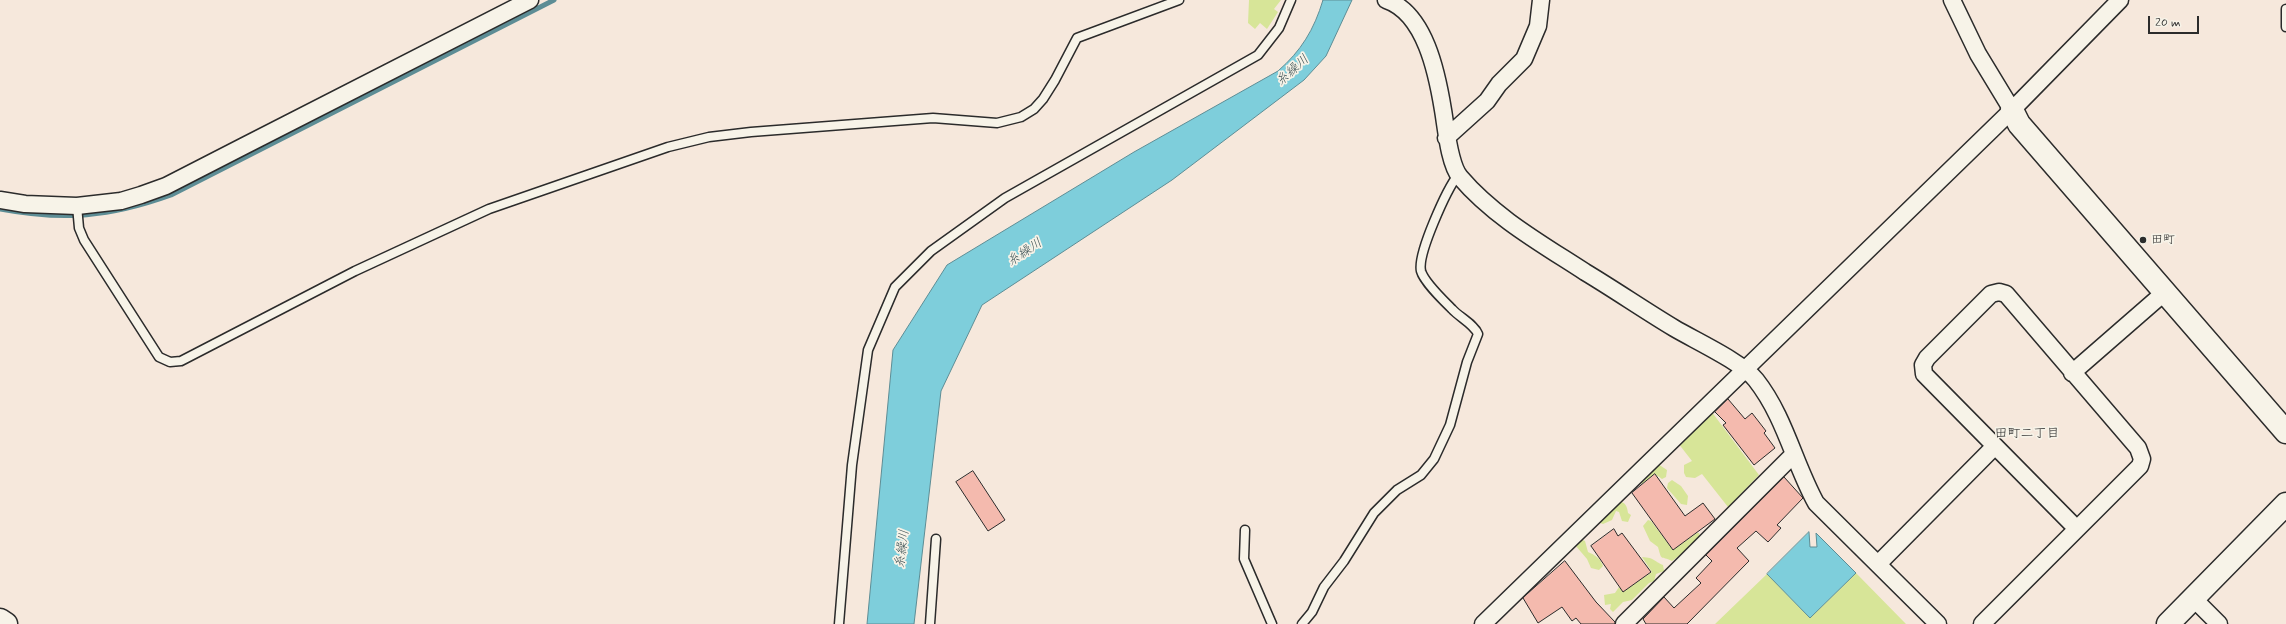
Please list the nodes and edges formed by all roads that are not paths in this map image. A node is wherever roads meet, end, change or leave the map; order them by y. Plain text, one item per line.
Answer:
1 (530, 0) edge
2 (1179, 0) edge
3 (1291, 0) edge
4 (1389, 0) edge
5 (1542, 0) edge
6 (1952, 0) edge
7 (2120, 0) edge
8 (2286, 9) edge
9 (2286, 27) edge
10 (2012, 110) junction
11 (1446, 138) junction
12 (1458, 175) junction
13 (0, 200) edge
14 (77, 209) junction
15 (2165, 292) junction
16 (1743, 369) junction
17 (2072, 373) junction
18 (2286, 432) edge
19 (1995, 446) junction
20 (1794, 454) junction
21 (2286, 504) edge
22 (2077, 529) junction
23 (1245, 530) dead end
24 (936, 539) dead end
25 (1879, 563) junction
26 (2193, 598) junction
27 (0, 620) edge
28 (6, 624) edge
29 (839, 624) edge
30 (930, 624) edge
31 (1272, 624) edge
32 (1302, 624) edge
33 (1483, 624) edge
34 (1624, 624) edge
35 (1938, 624) edge
36 (1982, 624) edge
37 (2168, 624) edge
38 (2219, 624) edge

1 - 14 street
2 - 14 lane
3 - 29 lane
4 - 11 street
5 - 11 street
6 - 10 street
7 - 10 street
8 - 9 lane
10 - 15 street
10 - 16 street
11 - 12 street
12 - 16 street
12 - 32 lane
13 - 14 street
15 - 17 street
15 - 18 street
16 - 20 street
16 - 33 street
17 - 19 street
17 - 22 street
19 - 22 street
19 - 25 street
20 - 25 street
20 - 34 street
21 - 26 street
22 - 36 street
23 - 31 lane
24 - 30 lane
25 - 35 street
26 - 37 street
26 - 38 street
27 - 28 street

